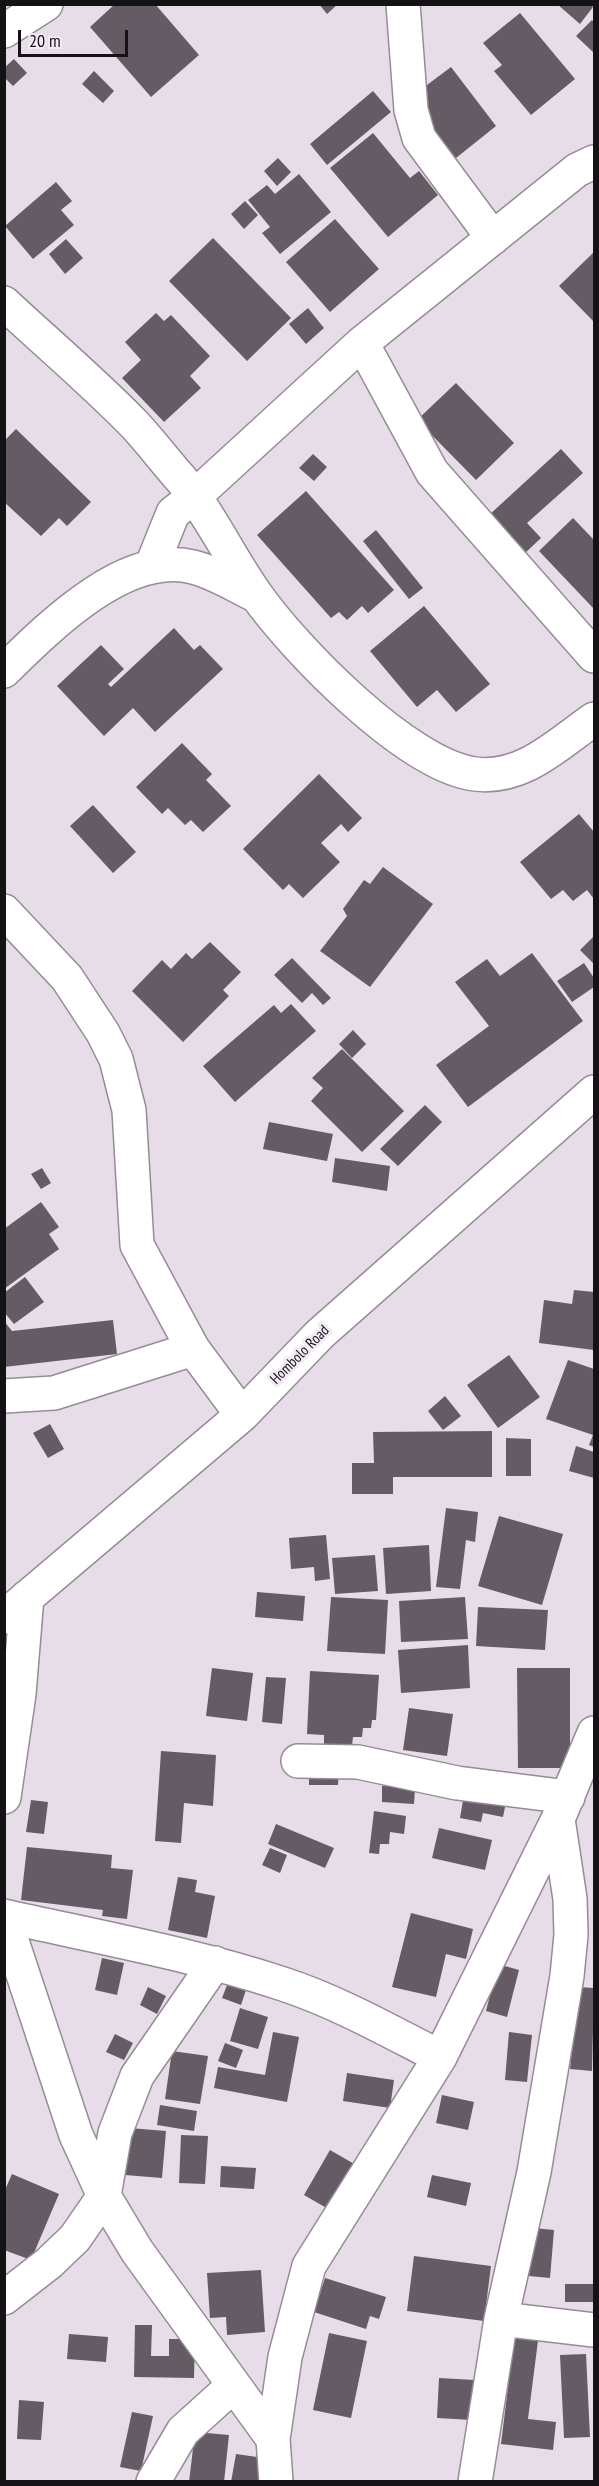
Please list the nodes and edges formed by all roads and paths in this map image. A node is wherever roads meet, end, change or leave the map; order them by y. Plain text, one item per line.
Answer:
1 (46, 4) edge
2 (403, 4) edge
3 (4, 31) edge
4 (594, 162) edge
5 (493, 238) junction
6 (4, 303) edge
7 (362, 343) junction
8 (195, 496) junction
9 (152, 565) junction
10 (255, 595) junction
11 (594, 656) edge
12 (4, 671) edge
13 (594, 719) edge
14 (4, 911) edge
15 (594, 1092) edge
16 (193, 1349) junction
17 (4, 1396) edge
18 (242, 1415) junction
19 (16, 1607) edge
20 (594, 1733) edge
21 (298, 1761) dead end
22 (4, 1797) edge
23 (563, 1808) junction
24 (582, 1905) edge
25 (4, 1917) edge
26 (215, 1963) junction
27 (440, 2057) junction
28 (104, 2196) junction
29 (4, 2298) edge
30 (501, 2319) junction
31 (594, 2330) edge
32 (234, 2385) junction
33 (273, 2439) junction
34 (153, 2481) edge
35 (276, 2481) edge
36 (475, 2481) edge

1 - 3 street
2 - 5 street
4 - 5 street
5 - 7 street
6 - 8 street
7 - 8 street
7 - 11 street
8 - 9 street
8 - 10 street
9 - 10 street
9 - 12 street
10 - 13 street
14 - 16 street
15 - 18 street, Hombolo Road
16 - 17 street
16 - 18 street
18 - 19 street, Hombolo Road
19 - 22 street
20 - 23 street
21 - 23 street
23 - 24 street
23 - 27 street
24 - 30 street
25 - 26 street
25 - 28 street
26 - 27 street
26 - 28 street
27 - 33 street
28 - 29 street
28 - 32 street
30 - 31 street
30 - 36 street
32 - 33 street
32 - 34 street
33 - 35 street

